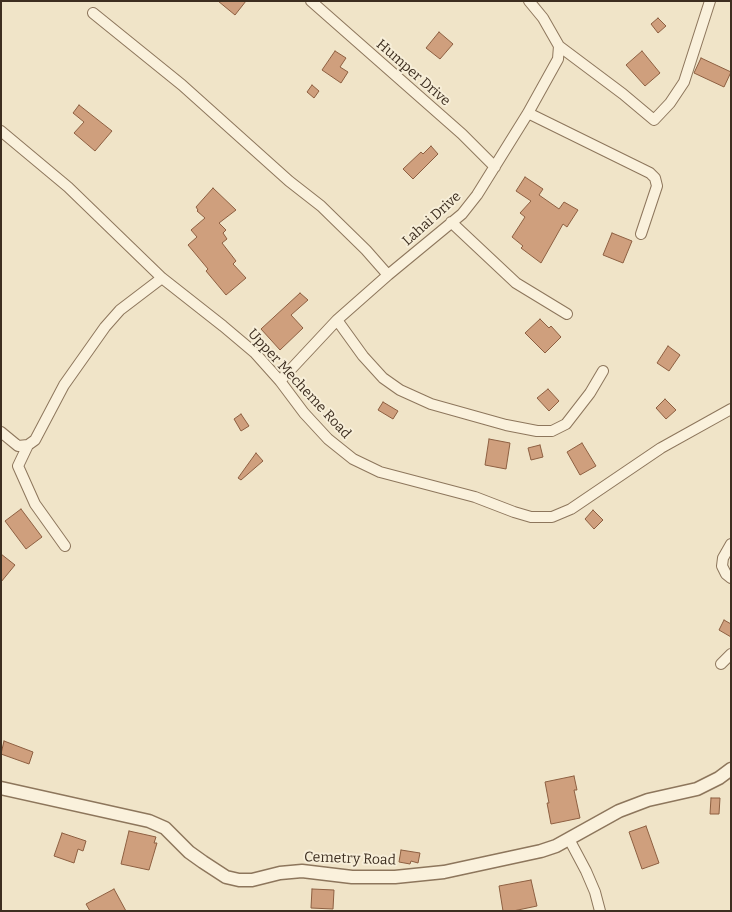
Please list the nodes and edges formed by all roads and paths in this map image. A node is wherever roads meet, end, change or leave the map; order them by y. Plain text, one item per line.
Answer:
1 (311, 1) edge
2 (529, 1) edge
3 (710, 1) edge
4 (93, 13) dead end
5 (560, 46) junction
6 (528, 113) junction
7 (1, 131) edge
8 (495, 168) junction
9 (451, 222) junction
10 (641, 234) dead end
11 (388, 275) junction
12 (162, 278) junction
13 (567, 314) dead end
14 (337, 320) junction
15 (603, 371) dead end
16 (280, 381) junction
17 (731, 409) edge
18 (1, 432) edge
19 (28, 445) junction
20 (731, 544) edge
21 (65, 546) dead end
22 (731, 578) edge
23 (731, 654) edge
24 (721, 664) dead end
25 (731, 768) edge
26 (1, 788) edge
27 (569, 839) junction
28 (600, 911) edge

1 - 8 street, Humper Drive
2 - 5 street
3 - 5 street
4 - 11 street
5 - 6 street, Lahai Drive
6 - 8 street, Lahai Drive
6 - 10 street
7 - 12 street, Upper Mecheme Road
8 - 9 street, Lahai Drive
9 - 11 street, Lahai Drive
9 - 13 street
11 - 14 street, Lahai Drive
12 - 16 street, Upper Mecheme Road
12 - 19 street
14 - 15 street
14 - 16 street, Lahai Drive
16 - 17 street, Upper Mecheme Road
18 - 19 street
19 - 21 street
20 - 22 street
23 - 24 street
25 - 27 street, Cemetry Road
26 - 27 street, Cemetry Road
27 - 28 street

